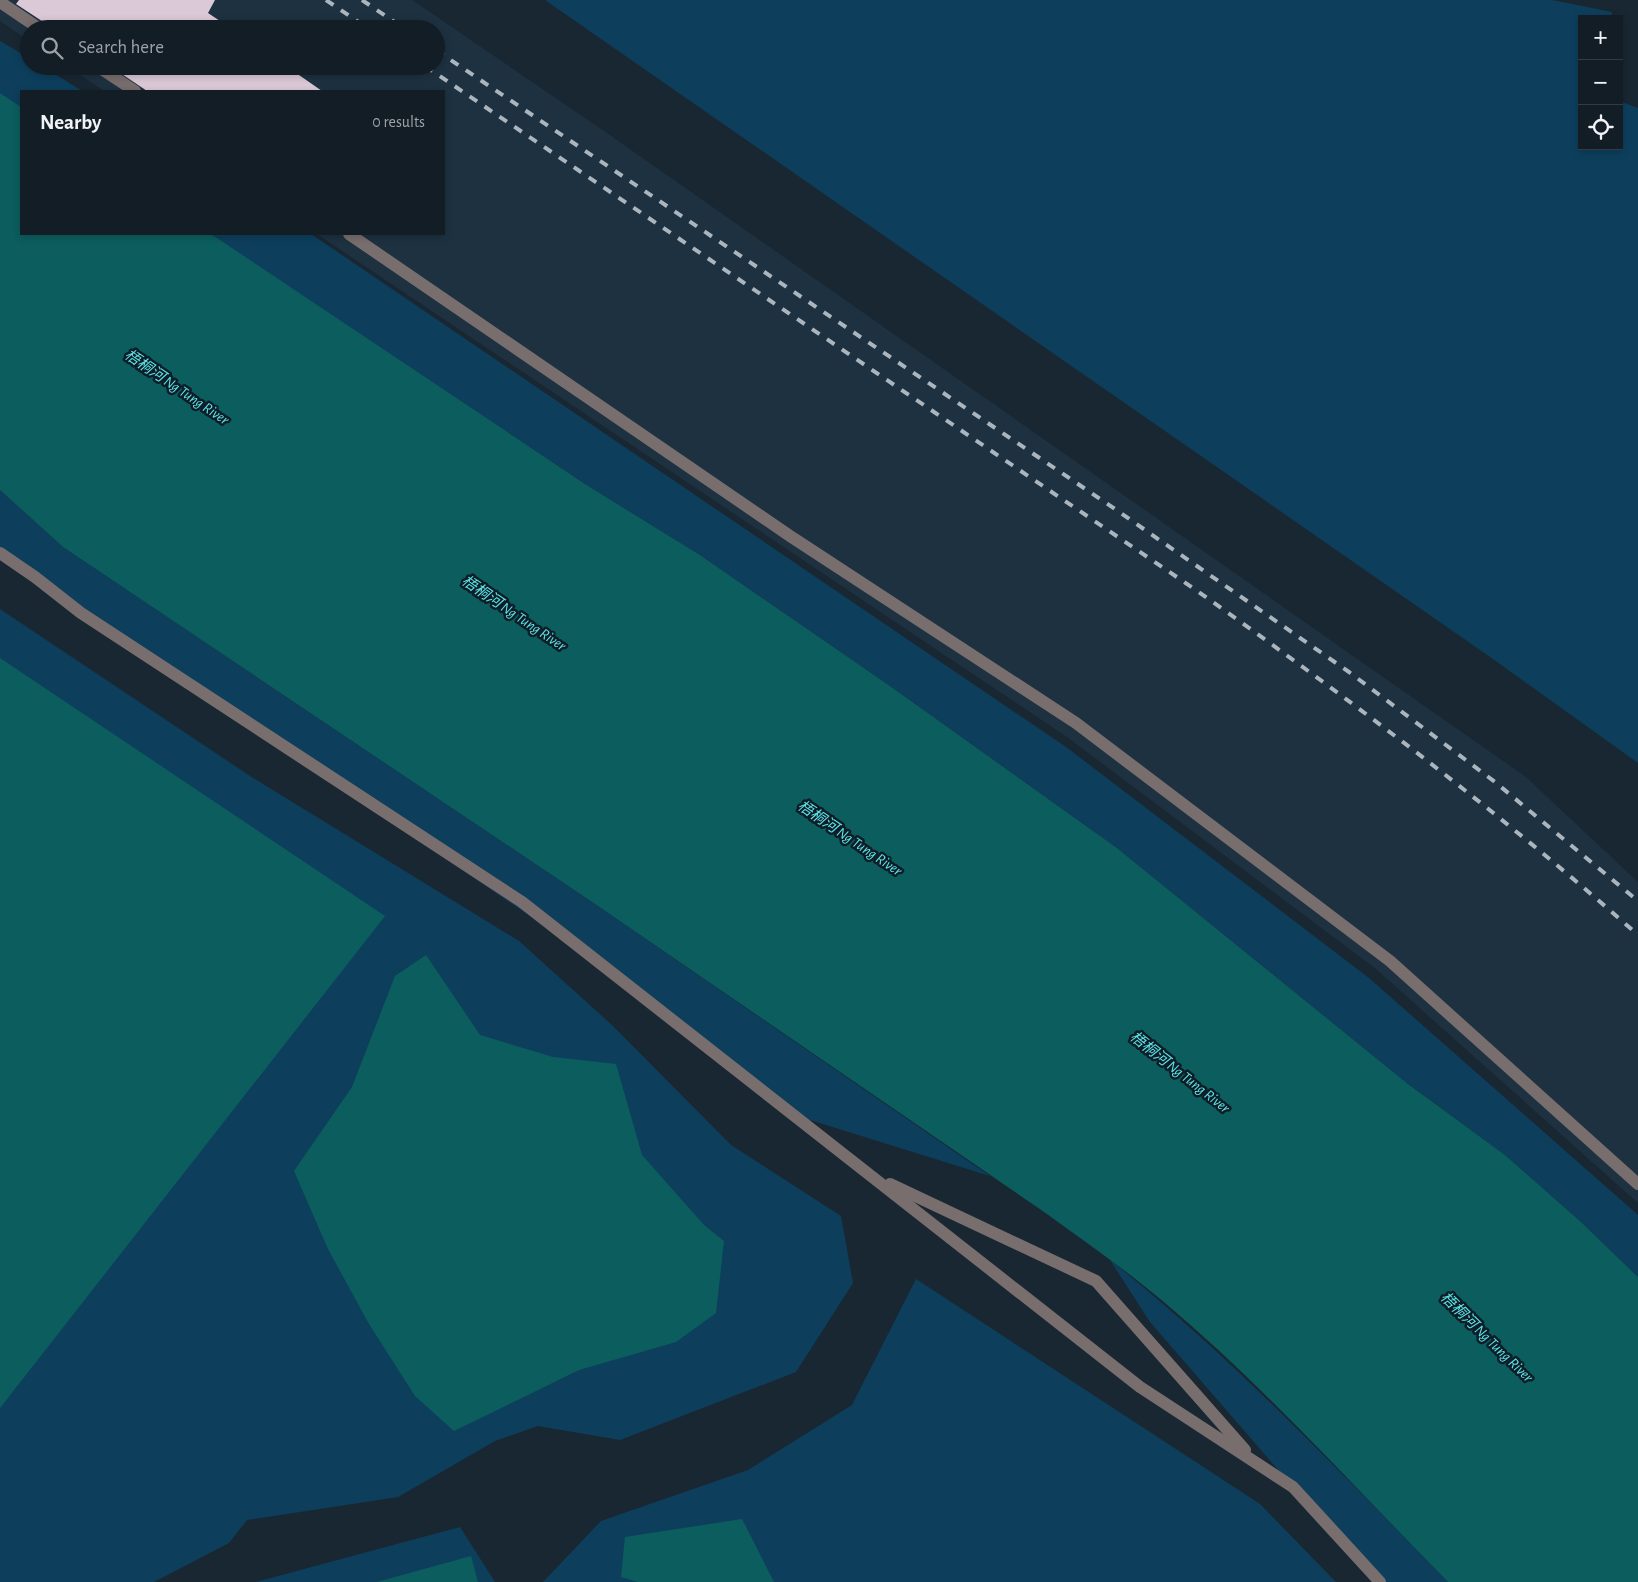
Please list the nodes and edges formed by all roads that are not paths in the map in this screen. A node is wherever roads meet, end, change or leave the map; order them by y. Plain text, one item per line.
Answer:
1 (0, 2) edge
2 (27, 20) edge
3 (111, 75) edge
4 (133, 90) edge
5 (350, 235) edge
6 (0, 553) edge
7 (870, 1175) junction
8 (1638, 1184) edge
9 (1256, 1463) junction
10 (1380, 1582) edge

1 - 2 lane
3 - 4 lane
5 - 8 lane
6 - 7 lane
7 - 9 lane
7 - 9 lane
9 - 10 lane

